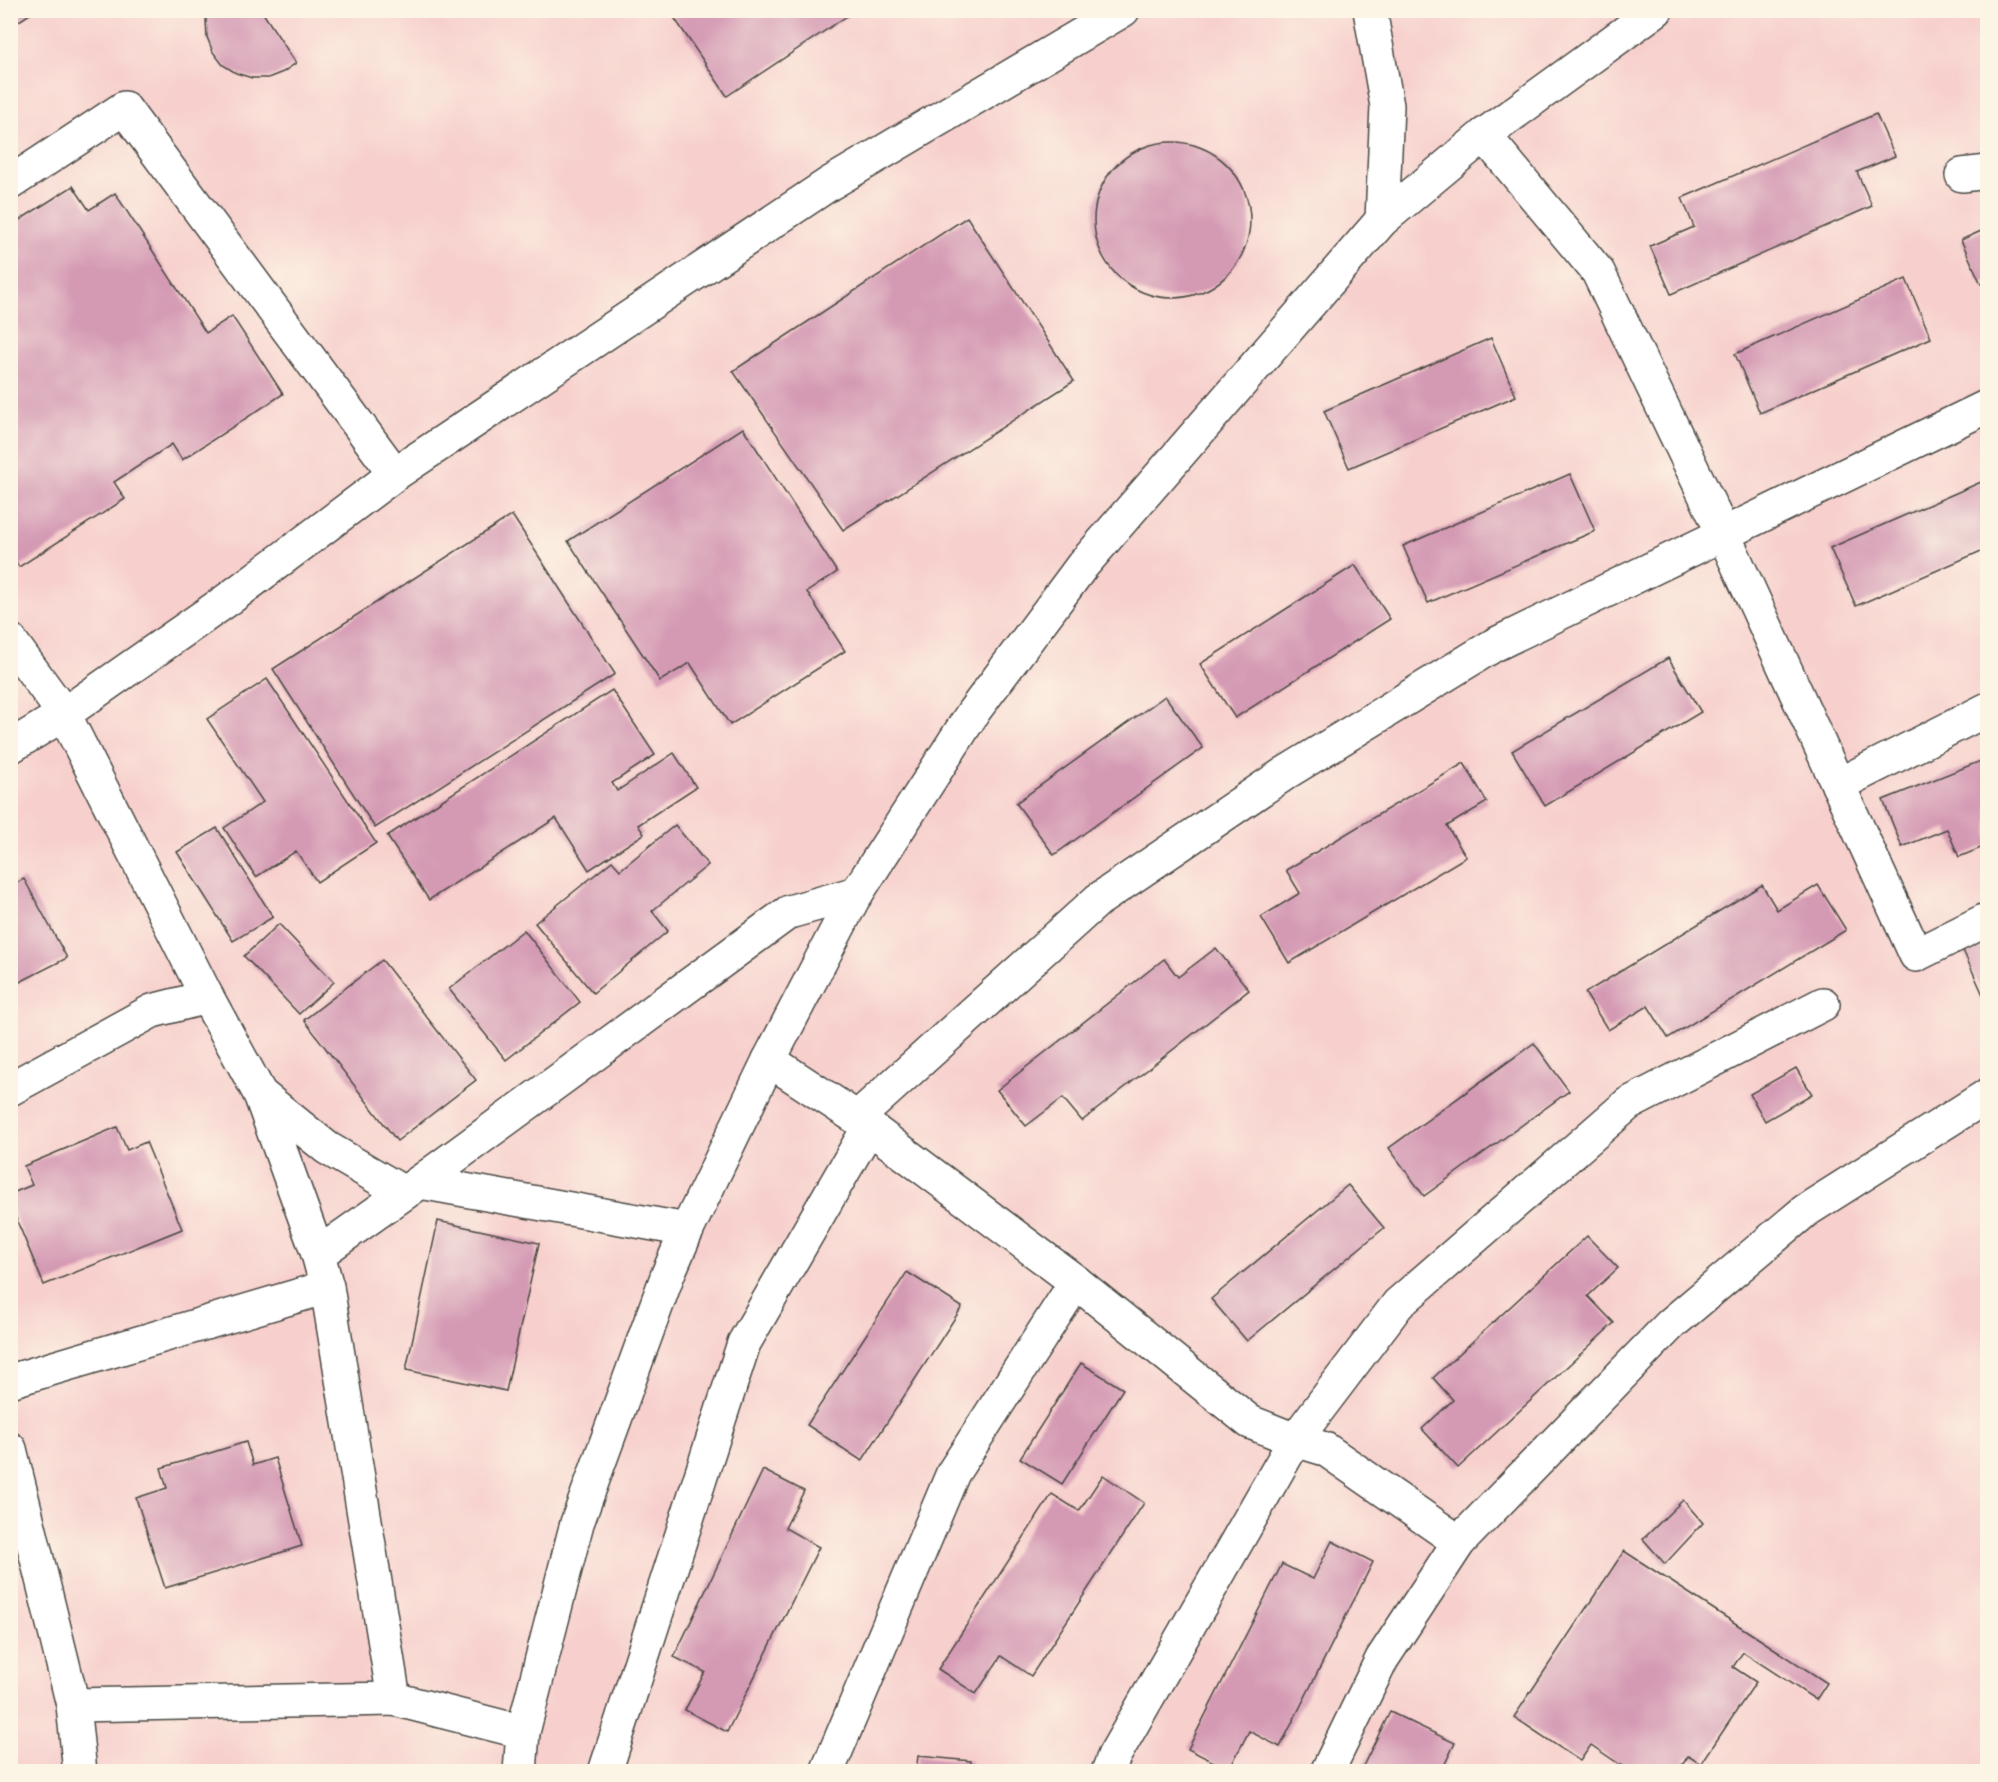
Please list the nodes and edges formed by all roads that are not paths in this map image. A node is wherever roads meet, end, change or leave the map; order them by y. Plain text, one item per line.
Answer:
1 (1123, 10) edge
2 (1370, 10) edge
3 (1656, 10) edge
4 (1484, 135) junction
5 (10, 183) edge
6 (1382, 220) junction
7 (1988, 405) edge
8 (395, 474) junction
9 (1723, 533) junction
10 (10, 640) edge
11 (1988, 709) edge
12 (64, 714) junction
13 (10, 747) edge
14 (1838, 785) junction
15 (857, 894) junction
16 (1988, 919) edge
17 (207, 997) junction
18 (1823, 1004) dead end
19 (769, 1060) junction
20 (10, 1089) edge
21 (260, 1094) junction
22 (1988, 1095) edge
23 (863, 1123) junction
24 (412, 1187) junction
25 (687, 1230) junction
26 (318, 1254) junction
27 (1076, 1282) junction
28 (327, 1287) junction
29 (10, 1381) edge
30 (1295, 1440) junction
31 (10, 1449) edge
32 (1459, 1542) junction
33 (394, 1699) junction
34 (73, 1706) junction
35 (523, 1732) junction
36 (80, 1772) edge
37 (520, 1772) edge
38 (605, 1772) edge
39 (827, 1772) edge
40 (1108, 1772) edge
41 (1327, 1772) edge

1 - 8 street
2 - 6 street
3 - 4 street
4 - 6 street
4 - 9 street
5 - 8 street
6 - 15 street
7 - 9 street
8 - 12 street
9 - 14 street
9 - 23 street
10 - 12 street
11 - 14 street
12 - 13 street
12 - 17 street
14 - 16 street
15 - 19 street
15 - 24 street
17 - 20 street
17 - 21 street
18 - 30 street
19 - 23 street
19 - 25 street
21 - 24 street
21 - 26 street
22 - 32 street
23 - 27 street
23 - 38 street
24 - 25 street
24 - 26 street
25 - 35 street
26 - 28 street
27 - 30 street
27 - 39 street
28 - 29 street
28 - 33 street
30 - 32 street
30 - 40 street
31 - 34 street
32 - 41 street
33 - 34 street
33 - 35 street
34 - 36 street
35 - 37 street

